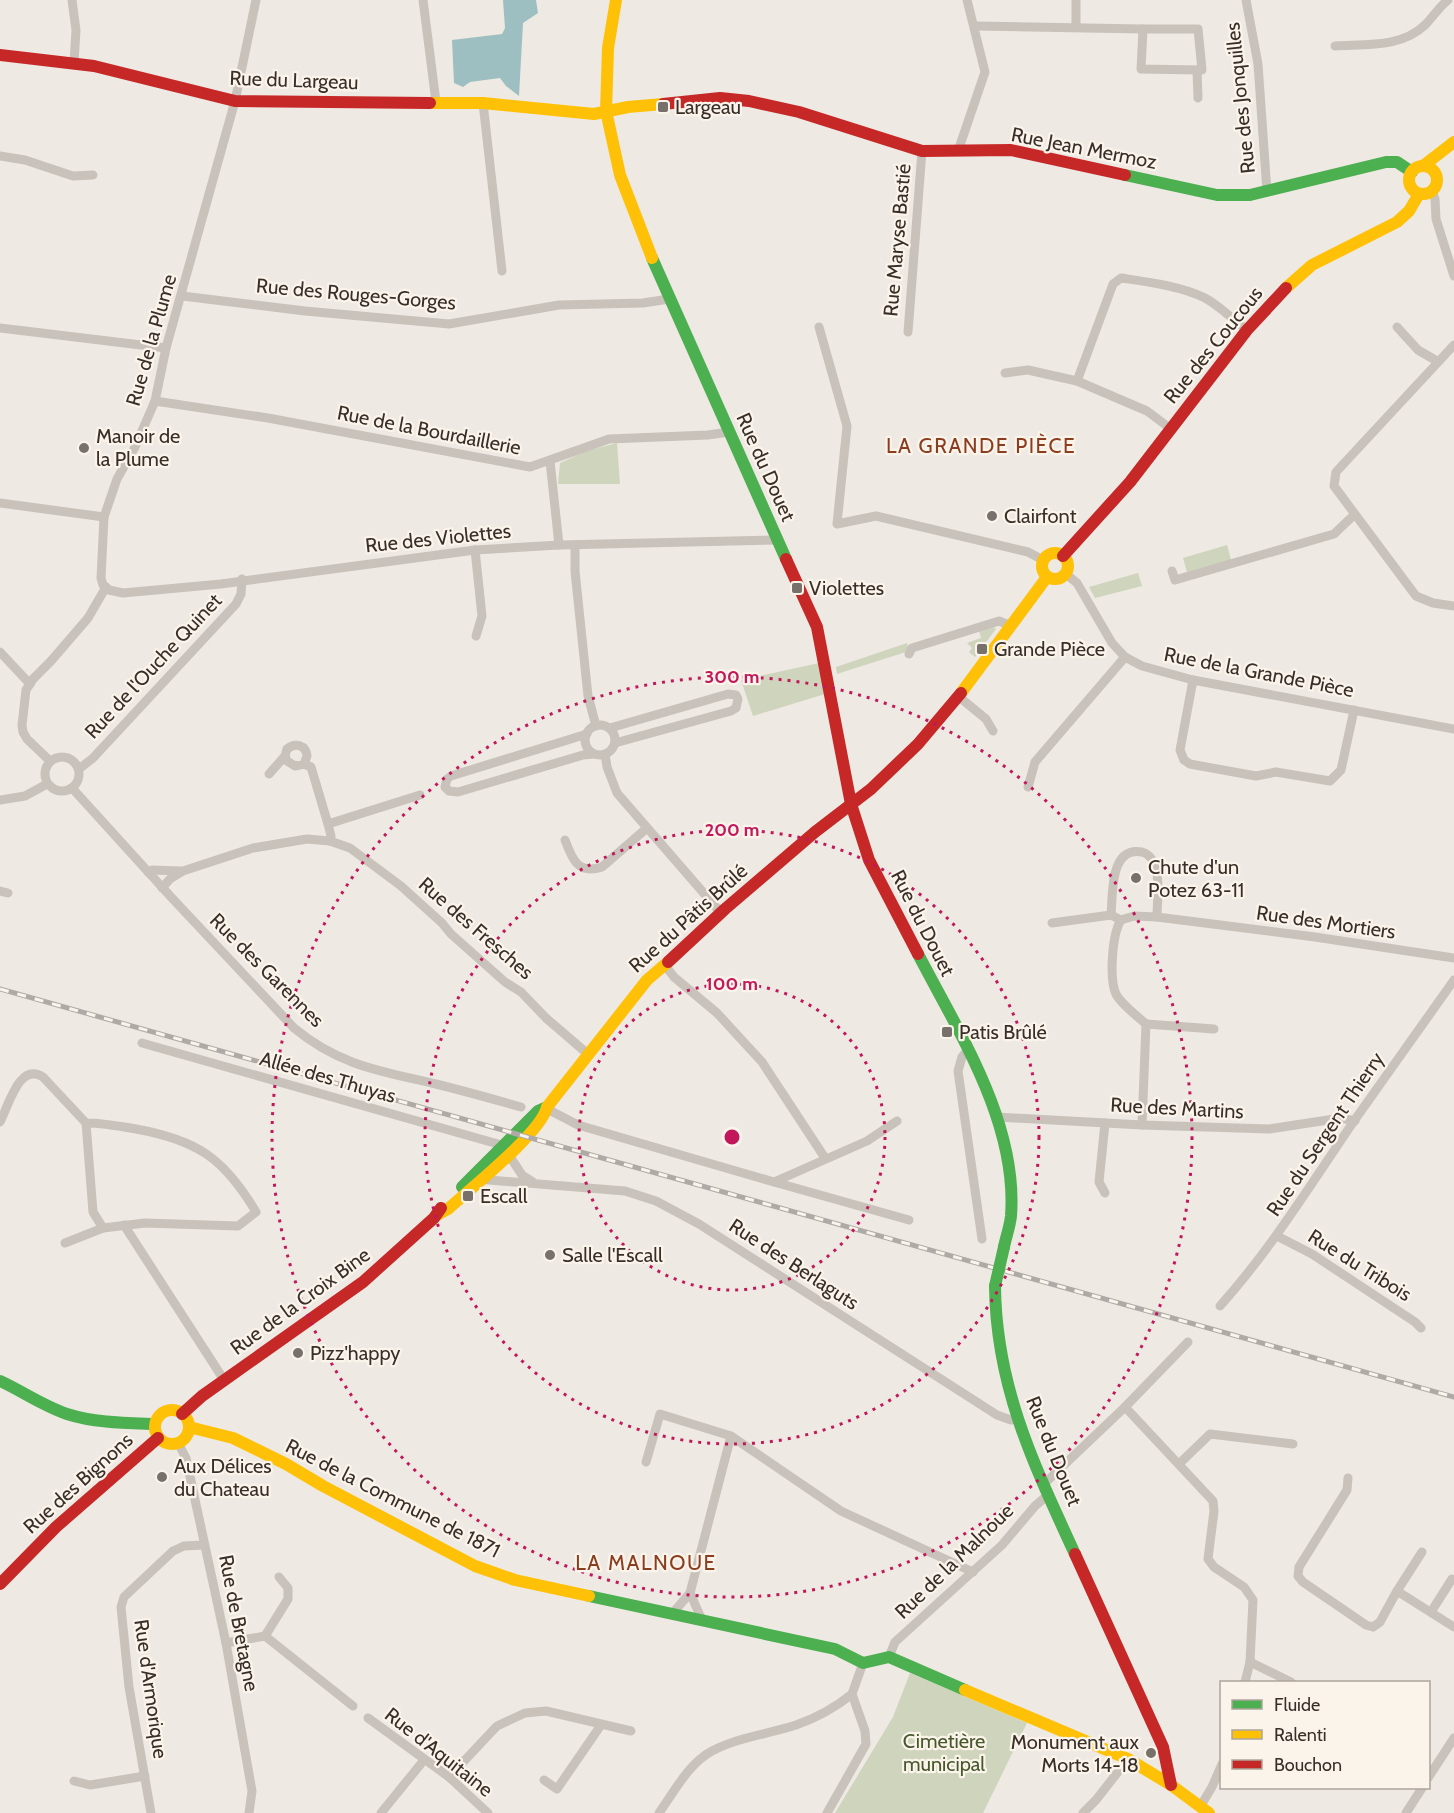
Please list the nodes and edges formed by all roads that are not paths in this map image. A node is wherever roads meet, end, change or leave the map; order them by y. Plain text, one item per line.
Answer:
1 (72, 0) edge
2 (256, 0) edge
3 (423, 0) edge
4 (616, 0) edge
5 (967, 0) edge
6 (1076, 0) edge
7 (1246, 0) edge
8 (1448, 0) edge
9 (975, 26) junction
10 (1076, 27) junction
11 (1143, 29) junction
12 (1335, 46) dead end
13 (0, 56) edge
14 (74, 63) junction
15 (1197, 70) junction
16 (1198, 98) dead end
17 (236, 101) junction
18 (436, 102) junction
19 (483, 103) junction
20 (606, 111) junction
21 (922, 151) junction
22 (958, 151) junction
23 (0, 156) edge
24 (1423, 170) junction
25 (93, 175) dead end
26 (1267, 192) junction
27 (1426, 192) junction
28 (502, 271) dead end
29 (1454, 276) edge
30 (182, 296) junction
31 (669, 299) junction
32 (819, 327) dead end
33 (1397, 327) dead end
34 (0, 328) edge
35 (1247, 330) junction
36 (908, 332) dead end
37 (166, 348) junction
38 (1453, 350) edge
39 (1437, 361) junction
40 (1005, 373) dead end
41 (1077, 381) junction
42 (155, 401) junction
43 (1171, 429) junction
44 (729, 432) junction
45 (550, 461) junction
46 (0, 503) edge
47 (1354, 515) junction
48 (104, 517) junction
49 (778, 540) junction
50 (559, 545) junction
51 (575, 546) junction
52 (475, 550) junction
53 (1063, 556) junction
54 (1043, 560) junction
55 (1172, 571) dead end
56 (1066, 574) junction
57 (1047, 577) junction
58 (242, 579) junction
59 (106, 587) junction
60 (1454, 606) edge
61 (1009, 626) junction
62 (476, 636) dead end
63 (0, 652) edge
64 (909, 654) dead end
65 (1125, 657) junction
66 (1193, 680) junction
67 (30, 684) junction
68 (958, 696) junction
69 (1354, 710) junction
70 (596, 726) junction
71 (610, 728) junction
72 (1454, 729) edge
73 (993, 731) dead end
74 (587, 734) junction
75 (615, 743) junction
76 (594, 754) junction
77 (605, 754) junction
78 (285, 756) junction
79 (50, 761) junction
80 (304, 764) junction
81 (78, 770) junction
82 (268, 774) dead end
83 (47, 784) junction
84 (1028, 787) dead end
85 (72, 788) junction
86 (420, 795) dead end
87 (0, 800) edge
88 (851, 804) junction
89 (328, 824) junction
90 (647, 828) junction
91 (565, 840) dead end
92 (330, 841) junction
93 (183, 871) junction
94 (148, 872) junction
95 (162, 888) junction
96 (720, 914) junction
97 (1111, 915) junction
98 (1157, 917) junction
99 (1121, 920) junction
100 (1052, 923) dead end
101 (1454, 958) edge
102 (664, 964) junction
103 (1454, 980) edge
104 (1146, 1024) junction
105 (1214, 1029) dead end
106 (142, 1043) dead end
107 (967, 1051) junction
108 (589, 1055) junction
109 (521, 1107) dead end
110 (547, 1107) junction
111 (997, 1117) junction
112 (897, 1121) dead end
113 (1355, 1121) junction
114 (0, 1122) edge
115 (1105, 1122) junction
116 (86, 1123) junction
117 (1142, 1125) junction
118 (526, 1136) joint
119 (508, 1147) junction
120 (825, 1158) junction
121 (477, 1179) junction
122 (774, 1182) junction
123 (535, 1183) junction
124 (1105, 1193) dead end
125 (909, 1220) dead end
126 (124, 1225) junction
127 (103, 1228) junction
128 (1277, 1236) junction
129 (982, 1239) dead end
130 (65, 1243) dead end
131 (1220, 1306) dead end
132 (1421, 1329) dead end
133 (1188, 1342) dead end
134 (224, 1380) junction
135 (0, 1381) edge
136 (1125, 1407) junction
137 (183, 1414) junction
138 (1017, 1419) junction
139 (155, 1424) junction
140 (189, 1427) junction
141 (731, 1436) junction
142 (158, 1438) junction
143 (178, 1443) junction
144 (1293, 1444) dead end
145 (646, 1462) dead end
146 (1179, 1464) junction
147 (1348, 1478) dead end
148 (1047, 1489) junction
149 (204, 1545) junction
150 (1422, 1552) dead end
151 (973, 1572) junction
152 (279, 1577) dead end
153 (1452, 1580) dead end
154 (0, 1584) edge
155 (1397, 1591) junction
156 (690, 1593) junction
157 (1431, 1612) junction
158 (672, 1614) junction
159 (702, 1620) junction
160 (1454, 1627) edge
161 (265, 1636) junction
162 (226, 1643) junction
163 (890, 1657) junction
164 (1250, 1662) junction
165 (863, 1663) junction
166 (1245, 1681) edge
167 (1287, 1681) edge
168 (852, 1694) junction
169 (353, 1706) dead end
170 (368, 1718) dead end
171 (601, 1725) junction
172 (630, 1731) dead end
173 (1454, 1738) edge
174 (1164, 1751) junction
175 (1128, 1759) junction
176 (424, 1760) junction
177 (1220, 1767) edge
178 (1146, 1769) junction
179 (1430, 1775) edge
180 (145, 1776) junction
181 (449, 1777) junction
182 (74, 1780) dead end
183 (544, 1780) dead end
184 (1171, 1785) junction
185 (1421, 1789) edge
186 (1204, 1810) edge
187 (152, 1813) edge
188 (249, 1813) edge
189 (381, 1813) edge
190 (488, 1813) edge
191 (659, 1813) edge
192 (827, 1813) edge
193 (1083, 1813) edge
194 (1406, 1813) edge

1 - 14 street
2 - 17 street, Rue de la Plume
3 - 18 street
4 - 20 street, Rue du Douet
5 - 9 street
6 - 10 street
7 - 26 street, Rue des Jonquilles
8 - 12 street
9 - 10 street
9 - 22 street
10 - 11 street
11 - 15 street
11 - 15 street
13 - 14 street, Rue du Largeau
14 - 17 street, Rue du Largeau
15 - 16 street
17 - 18 street, Rue du Largeau
17 - 30 street, Rue de la Plume
18 - 19 street, Rue du Largeau
19 - 20 street, Rue du Largeau
19 - 28 street
20 - 21 street, Rue Jean Mermoz
20 - 31 street, Rue du Douet
21 - 22 street, Rue Jean Mermoz
21 - 36 street, Rue Maryse Bastié
22 - 26 street, Rue Jean Mermoz
23 - 25 street
24 - 26 street, Rue Jean Mermoz
24 - 27 street
24 - 27 street
27 - 29 street
27 - 35 street, Rue des Coucous
30 - 31 street, Rue des Rouges-Gorges
30 - 37 street, Rue de la Plume
31 - 44 street, Rue du Douet
32 - 54 street
33 - 39 street
34 - 37 street
35 - 41 street
35 - 43 street, Rue des Coucous
37 - 42 street, Rue de la Plume
38 - 39 street
39 - 47 street
40 - 41 street
41 - 43 street
42 - 45 street, Rue de la Bourdaillerie
42 - 48 street, Rue de la Plume
43 - 53 street, Rue des Coucous
44 - 45 street, Rue de la Bourdaillerie
44 - 49 street, Rue du Douet
45 - 50 street
46 - 48 street
47 - 55 street
47 - 60 street
48 - 59 street, Rue de la Plume
49 - 51 street, Rue des Violettes
49 - 88 street, Rue du Douet
50 - 51 street, Rue des Violettes
50 - 52 street, Rue des Violettes
51 - 70 street
52 - 58 street, Rue des Violettes
52 - 62 street
53 - 54 street
53 - 56 street
54 - 57 street
56 - 57 street
56 - 65 street, Rue de la Grande Pièce
57 - 61 street
58 - 59 street, Rue des Violettes
58 - 81 street, Rue de l'Ouche Quinet
59 - 67 street
61 - 64 street
61 - 68 street
63 - 67 street
65 - 66 street, Rue de la Grande Pièce
65 - 84 street
66 - 69 street, Rue de la Grande Pièce
66 - 69 street
67 - 79 street
68 - 73 street
68 - 88 street
69 - 72 street, Rue de la Grande Pièce
70 - 71 street
70 - 74 street
71 - 75 street
71 - 75 street
74 - 76 street
74 - 76 street
75 - 77 street
76 - 77 street
77 - 90 street
78 - 80 street
78 - 80 street
78 - 82 street
79 - 81 street
79 - 83 street
80 - 89 street
81 - 85 street
83 - 85 street
83 - 87 street
85 - 94 street, Rue des Garennes
86 - 89 street
88 - 96 street, Rue du Pâtis Brûlé
88 - 107 street, Rue du Douet
89 - 92 street
90 - 91 street
90 - 96 street
92 - 93 street, Rue des Fresches
92 - 108 street, Rue des Fresches
93 - 94 street, Rue des Fresches
93 - 95 street, Rue des Fresches
94 - 95 street, Rue des Garennes
95 - 109 street, Rue des Garennes
96 - 102 street, Rue du Pâtis Brûlé
97 - 98 street
97 - 99 street
97 - 100 street
98 - 99 street, Rue des Mortiers
98 - 101 street, Rue des Mortiers
99 - 104 street
102 - 108 street, Rue du Pâtis Brûlé
102 - 120 street
103 - 113 street, Rue du Sergent Thierry
104 - 105 street
104 - 117 street
106 - 119 street, Allée des Thuyas
107 - 111 street, Rue du Douet
107 - 129 street
108 - 110 street, Rue du Pâtis Brûlé
110 - 118 street, Rue du Pâtis Brûlé
110 - 119 street, Rue du Pâtis Brûlé
110 - 122 street
111 - 115 street, Rue des Martins
111 - 138 street, Rue du Douet, bridge
112 - 120 street
113 - 117 street, Rue des Martins
113 - 128 street, Rue du Sergent Thierry
114 - 116 street
115 - 117 street, Rue des Martins
115 - 124 street
116 - 126 street
116 - 127 street
118 - 119 street, Rue de la Croix Bine
119 - 121 street, Rue de la Croix Bine
119 - 123 street
120 - 122 street
121 - 123 street, Rue des Berlaguts
121 - 134 street, Rue de la Croix Bine
122 - 125 street
123 - 138 street, Rue des Berlaguts
126 - 127 street
126 - 134 street
127 - 130 street
128 - 131 street, Rue du Sergent Thierry
128 - 132 street, Rue du Tribois
133 - 136 street, Rue de la Malnoue
134 - 137 street, Rue de la Croix Bine
135 - 139 street
136 - 146 street
136 - 148 street, Rue de la Malnoue
137 - 139 street
137 - 140 street
138 - 148 street, Rue du Douet
139 - 142 street
140 - 143 street
140 - 158 street, Rue de la Commune de 1871
141 - 145 street
141 - 151 street
141 - 156 street
142 - 143 street
142 - 154 street, Rue des Bignons
143 - 149 street, Rue de Bretagne
144 - 146 street
146 - 164 street
147 - 155 street
148 - 151 street, Rue de la Malnoue
148 - 174 street, Rue du Douet
149 - 162 street, Rue de Bretagne
149 - 180 street, Rue d'Armorique
150 - 155 street
151 - 163 street, Rue de la Malnoue
152 - 161 street
153 - 157 street
155 - 157 street
156 - 158 street
156 - 159 street
157 - 160 street
158 - 159 street, Rue de la Commune de 1871
159 - 165 street, Rue de la Commune de 1871
161 - 162 street
161 - 169 street
162 - 188 street, Rue de Bretagne
163 - 165 street
163 - 175 street
164 - 166 street
164 - 167 street
165 - 168 street
168 - 191 street
168 - 192 street
170 - 176 street, Rue d'Aquitaine
171 - 172 street
171 - 181 street
171 - 183 street
173 - 179 street
174 - 178 street
174 - 184 street, Rue du Douet
175 - 178 street
175 - 193 street
176 - 181 street, Rue d'Aquitaine
176 - 189 street
177 - 186 street
178 - 184 street
180 - 182 street
180 - 187 street, Rue d'Armorique
181 - 190 street, Rue d'Aquitaine
184 - 186 street
185 - 194 street

